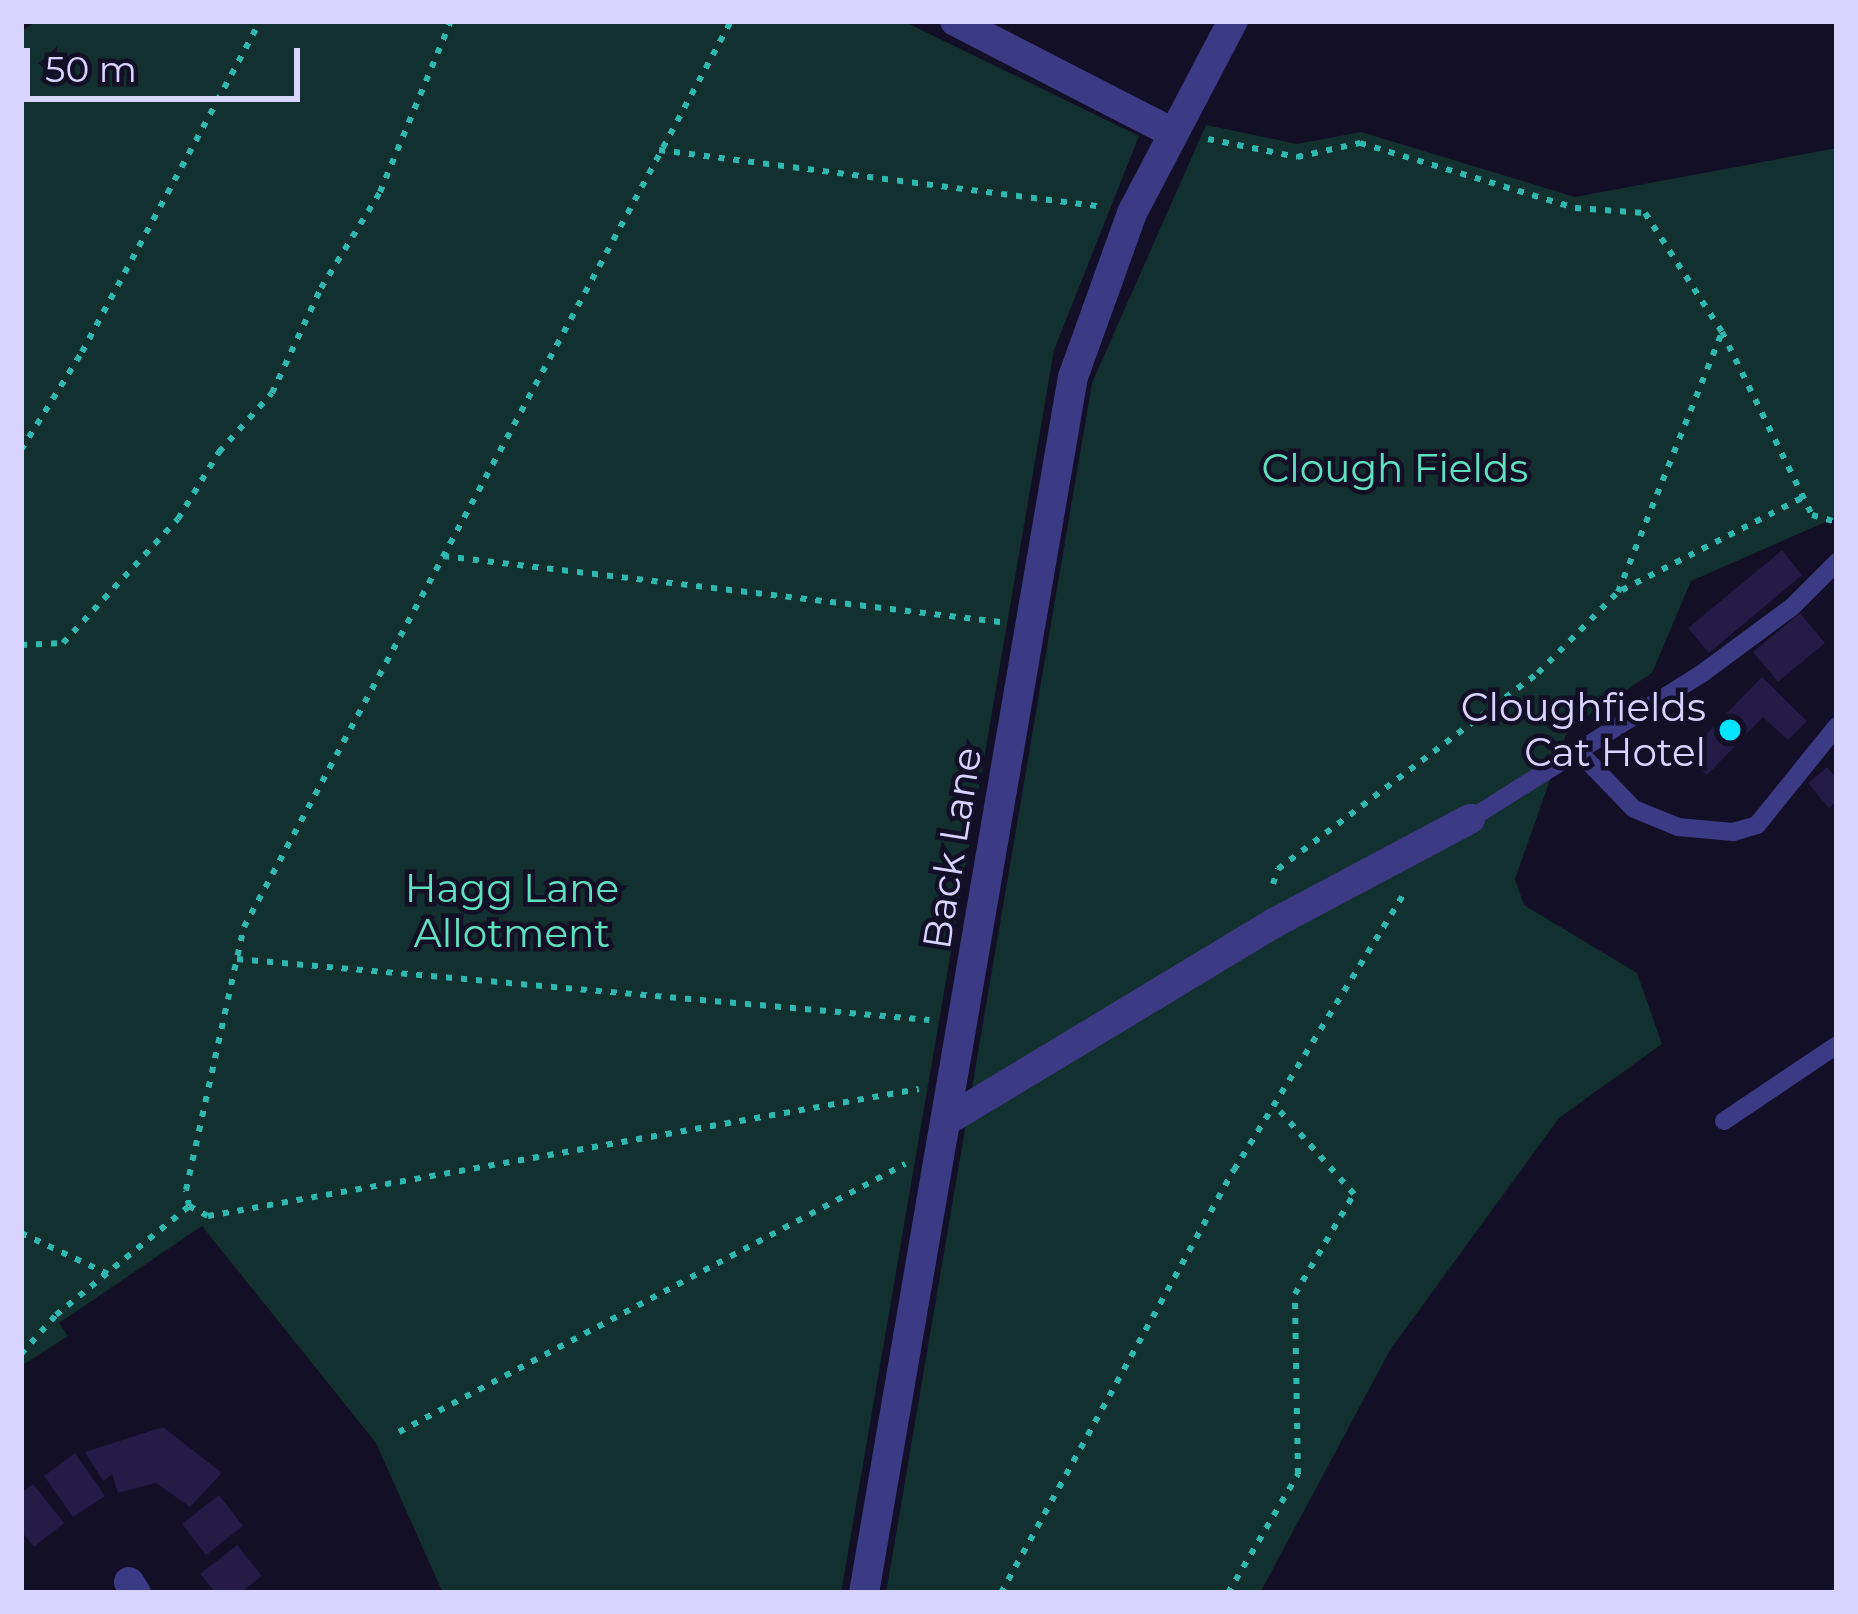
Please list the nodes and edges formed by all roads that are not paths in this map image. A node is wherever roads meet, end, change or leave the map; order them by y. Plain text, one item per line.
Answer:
1 (955, 21) edge
2 (1233, 21) edge
3 (1169, 131) junction
4 (1837, 562) edge
5 (1837, 726) edge
6 (1577, 750) junction
7 (1470, 819) joint
8 (1837, 1045) edge
9 (1724, 1120) dead end
10 (944, 1132) junction
11 (863, 1593) edge

1 - 3 street
2 - 3 street, Back Lane
3 - 10 street, Back Lane
4 - 6 lane
5 - 6 lane
6 - 7 lane
7 - 10 street
8 - 9 lane
10 - 11 street, Back Lane

